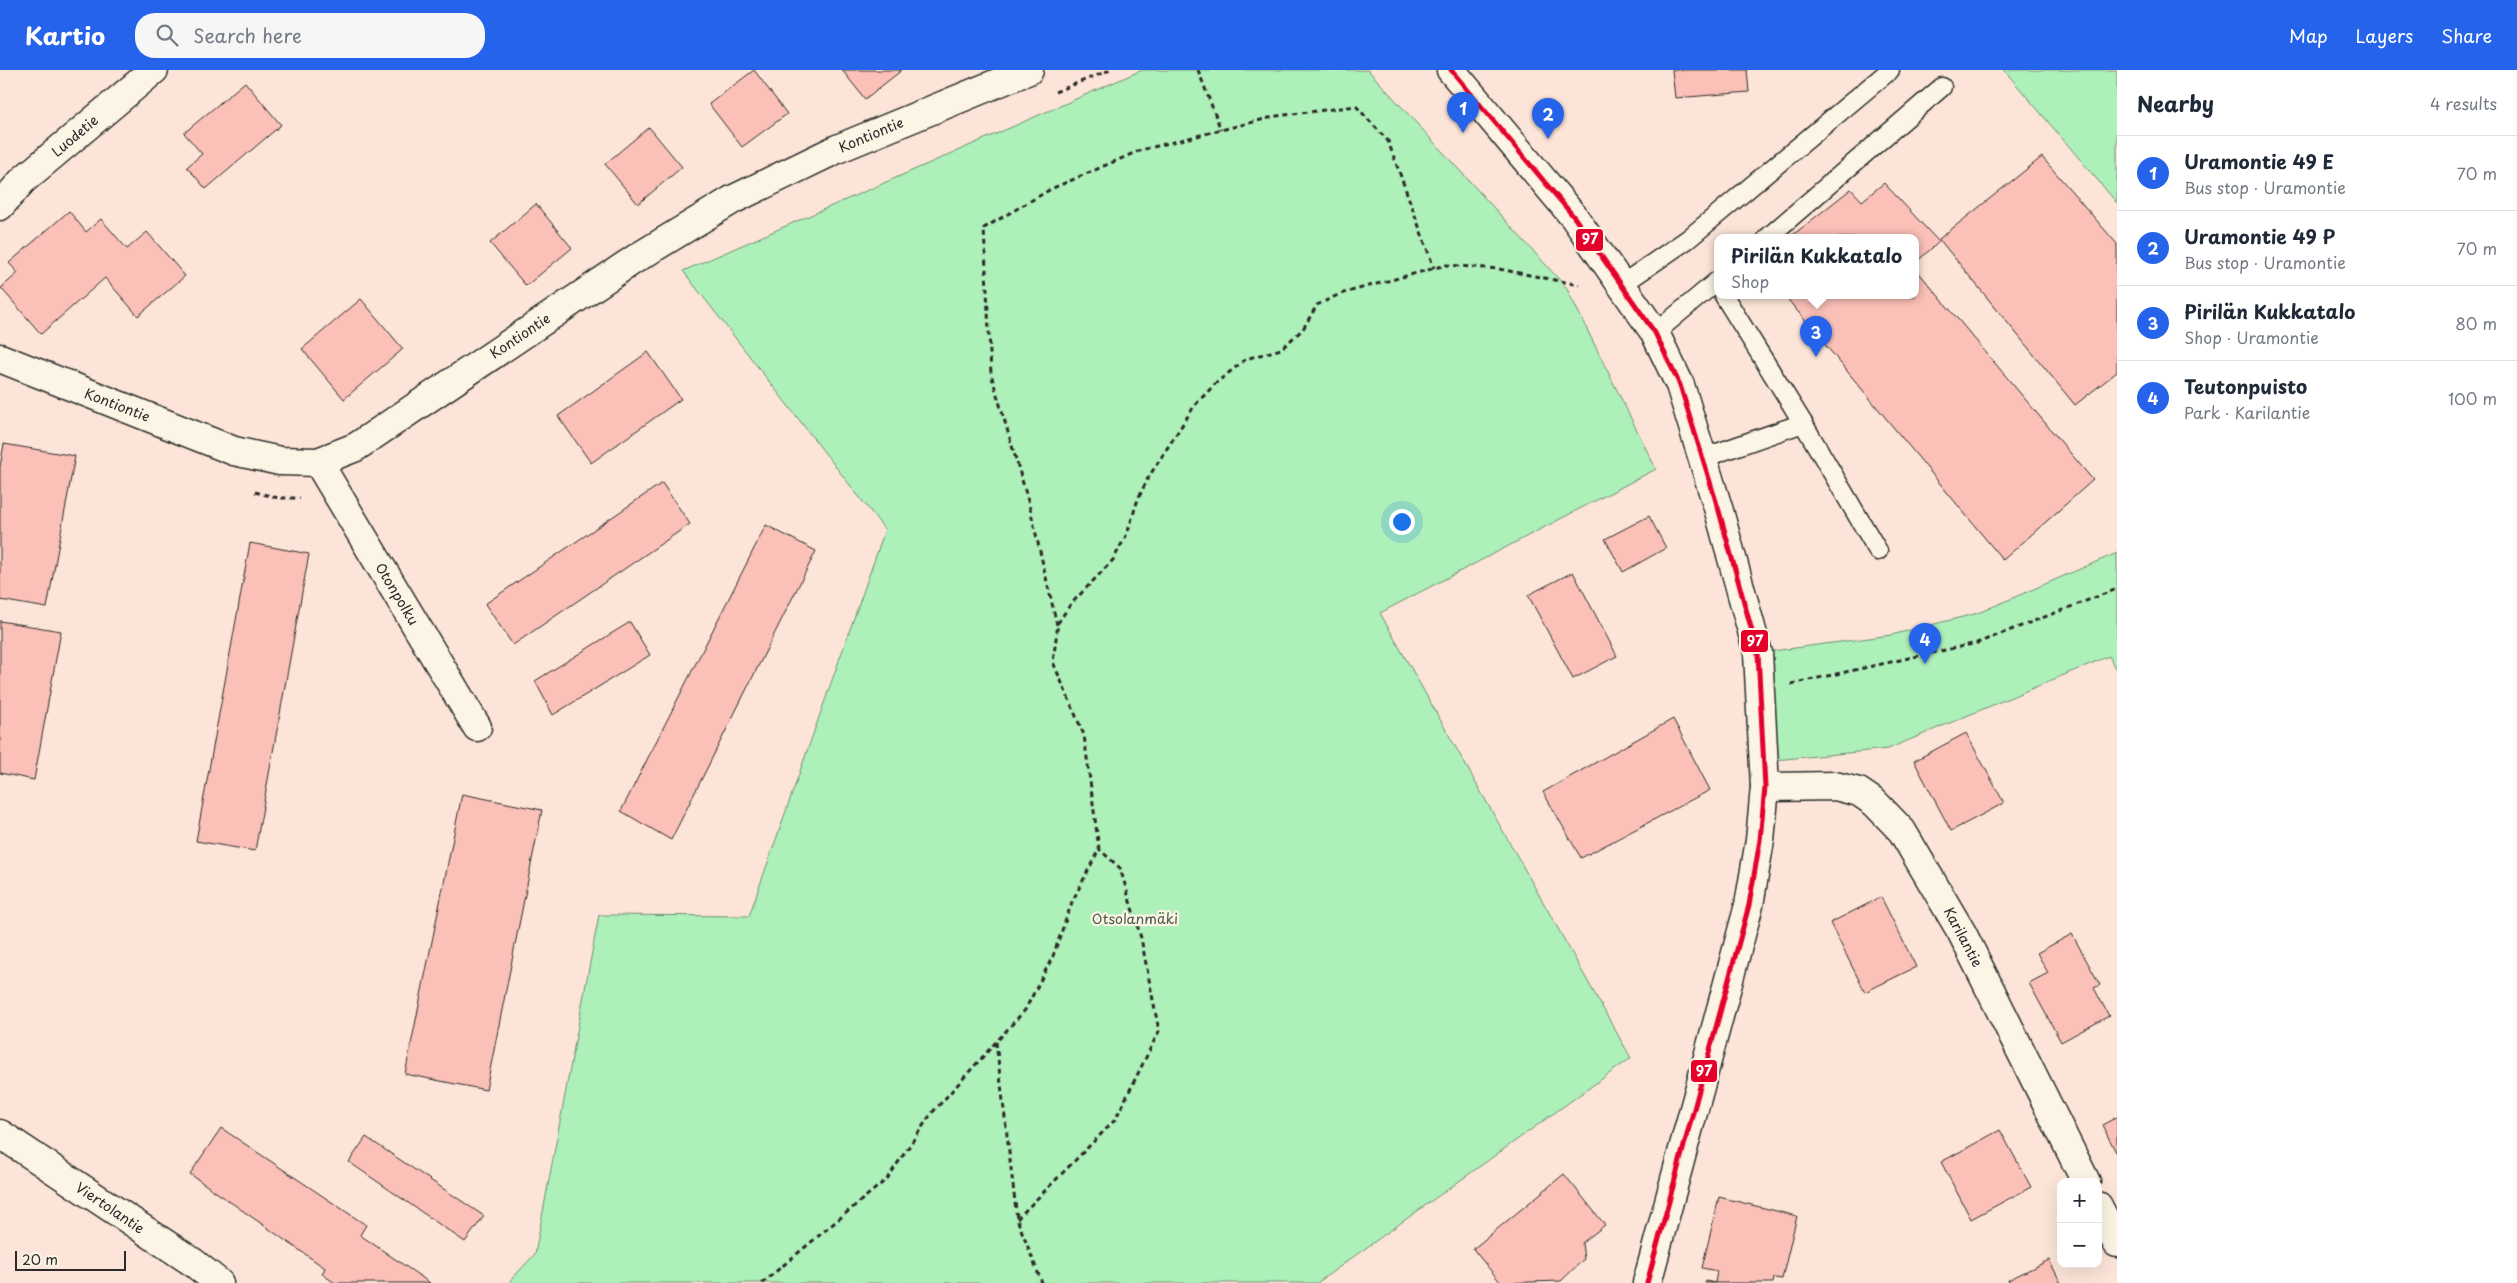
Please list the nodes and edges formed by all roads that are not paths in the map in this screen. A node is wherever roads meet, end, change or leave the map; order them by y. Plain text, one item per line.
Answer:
1 (154, 70) edge
2 (1029, 70) edge
3 (1451, 70) edge
4 (1890, 70) edge
5 (1942, 87) dead end
6 (0, 206) edge
7 (1771, 234) edge
8 (1621, 285) junction
9 (1714, 290) edge
10 (1727, 299) edge
11 (1655, 333) junction
12 (0, 358) edge
13 (1802, 423) junction
14 (1703, 458) junction
15 (318, 462) junction
16 (1878, 551) dead end
17 (477, 727) dead end
18 (1766, 787) junction
19 (0, 1134) edge
20 (2084, 1178) edge
21 (2102, 1214) edge
22 (2117, 1243) edge
23 (219, 1283) edge
24 (1647, 1283) edge

1 - 6 street, Luodetie
2 - 15 street, Kontiontie
3 - 8 street
4 - 8 lane
5 - 7 lane
8 - 11 street
9 - 11 lane
10 - 13 lane
11 - 14 street
12 - 15 street, Kontiontie
13 - 14 lane
13 - 16 lane
14 - 18 street
15 - 17 street, Otonpolku
18 - 20 street, Karilantie
18 - 24 street
19 - 23 street, Viertolantie
21 - 22 street

